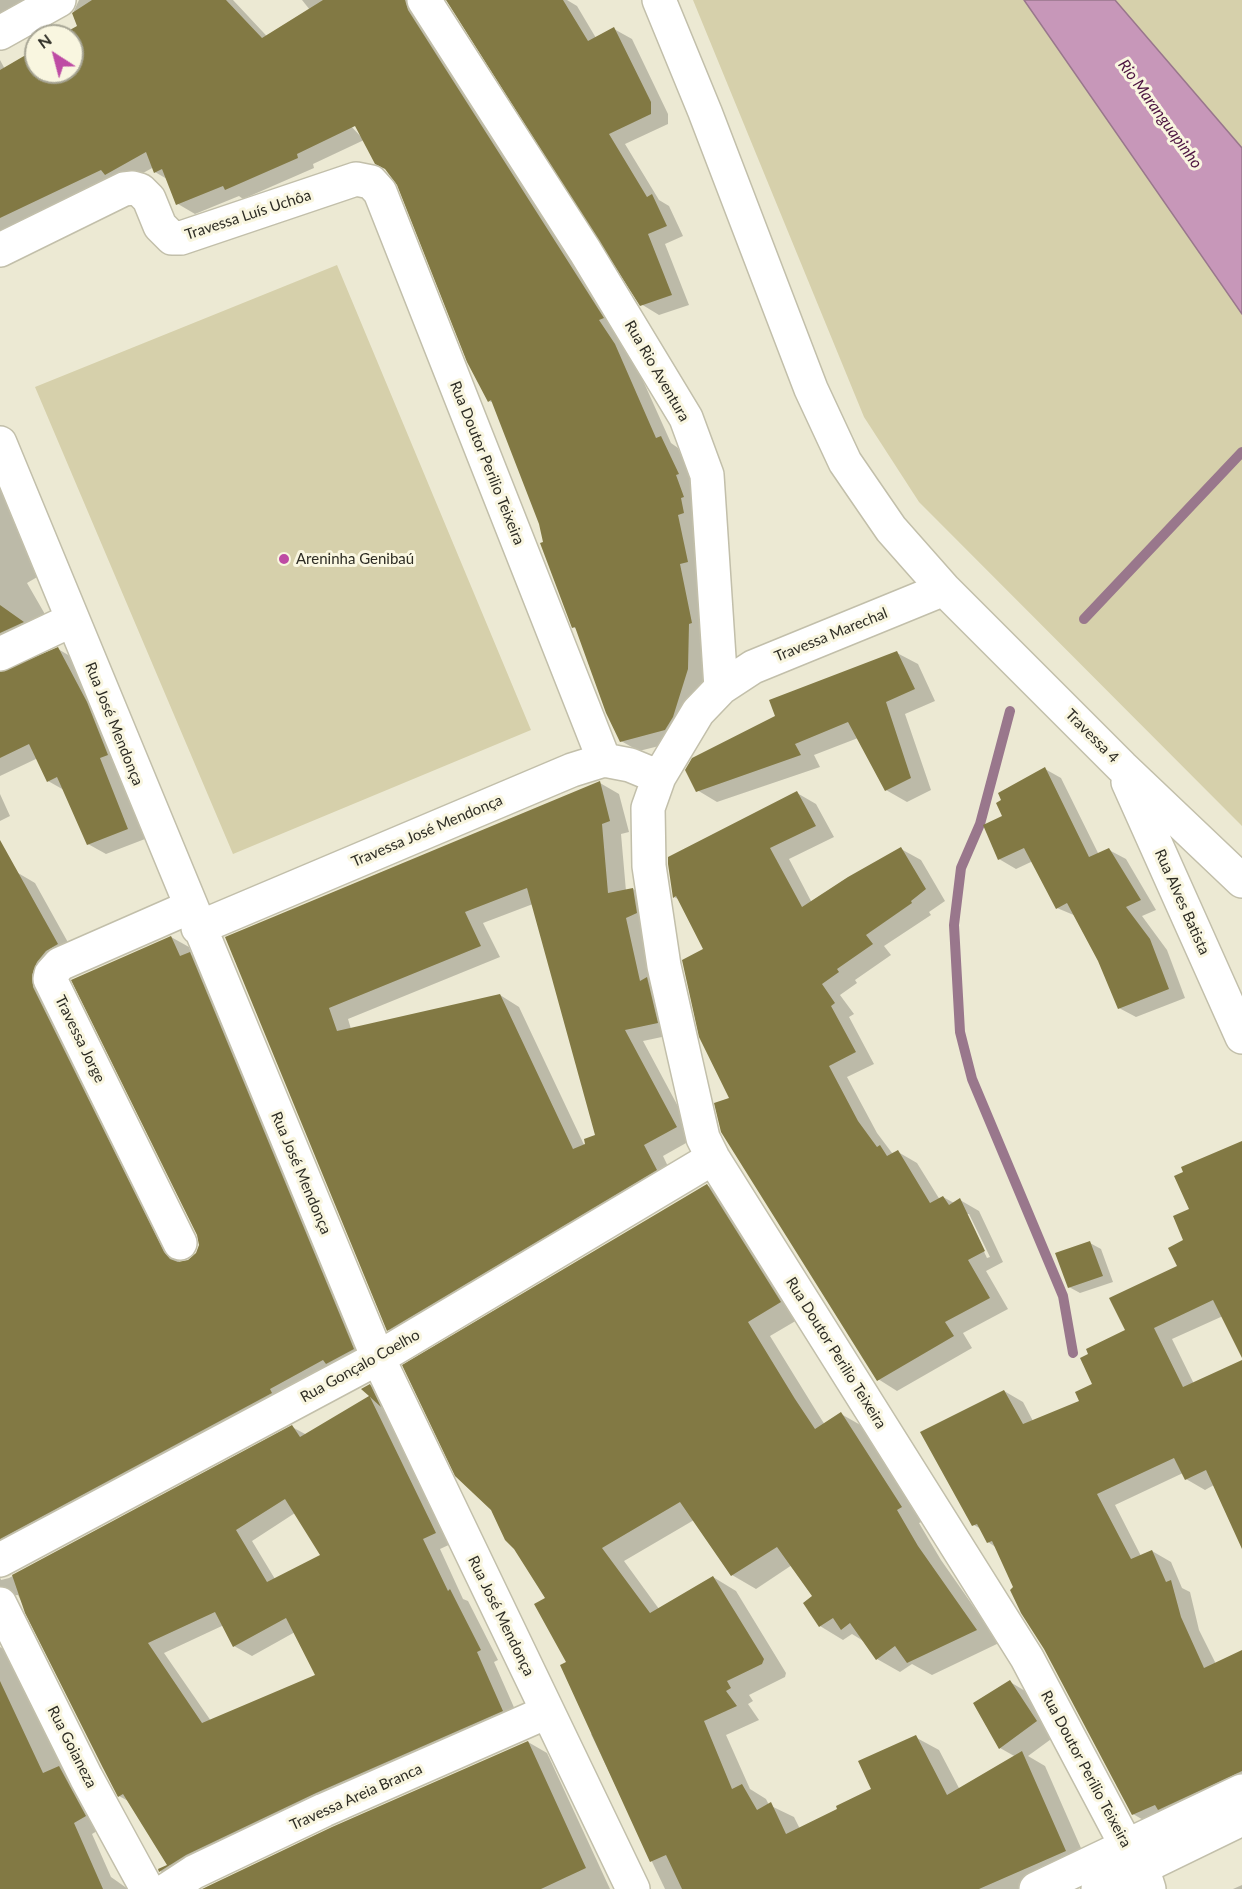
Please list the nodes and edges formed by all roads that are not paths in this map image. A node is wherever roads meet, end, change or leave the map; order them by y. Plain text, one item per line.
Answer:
1 (59, 0) edge
2 (424, 0) edge
3 (659, 0) edge
4 (0, 33) edge
5 (356, 179) joint
6 (0, 250) edge
7 (0, 443) edge
8 (944, 589) junction
9 (72, 620) junction
10 (0, 654) edge
11 (721, 688) junction
12 (604, 760) junction
13 (1122, 766) junction
14 (659, 777) junction
15 (1242, 881) edge
16 (194, 917) junction
17 (1242, 1037) edge
18 (713, 1158) junction
19 (180, 1243) dead end
20 (378, 1358) junction
21 (0, 1560) edge
22 (0, 1604) edge
23 (8, 1642) edge
24 (547, 1712) junction
25 (1242, 1791) edge
26 (1242, 1819) edge
27 (1139, 1867) edge
28 (147, 1889) edge
29 (168, 1889) edge
30 (633, 1889) edge
31 (1036, 1889) edge
32 (1098, 1889) edge

1 - 4 street
2 - 11 street, Rua Rio Aventura
3 - 8 street
5 - 6 street, Travessa Luís Uchôa
5 - 12 street, Rua Doutor Perilio Teixeira
7 - 9 street, Rua José Mendonça
8 - 11 street, Travessa Marechal
8 - 13 street, Travessa 4
9 - 10 street
9 - 16 street, Rua José Mendonça
11 - 14 street
12 - 14 street, Travessa José Mendonça
12 - 16 street, Travessa José Mendonça
13 - 15 street, Travessa 4
13 - 17 street, Rua Alves Batista
14 - 18 street, Rua Doutor Perilio Teixeira
16 - 19 street, Travessa Jorge
16 - 20 street, Rua José Mendonça
18 - 20 street, Rua Gonçalo Coelho
18 - 27 street, Rua Doutor Perilio Teixeira
20 - 21 street, Rua Gonçalo Coelho
20 - 24 street, Rua José Mendonça
22 - 23 street, Rua Goianeza
23 - 28 street, Rua Goianeza
24 - 29 street, Travessa Areia Branca
24 - 30 street, Rua José Mendonça
25 - 27 street
26 - 27 street
27 - 31 street
27 - 32 street

